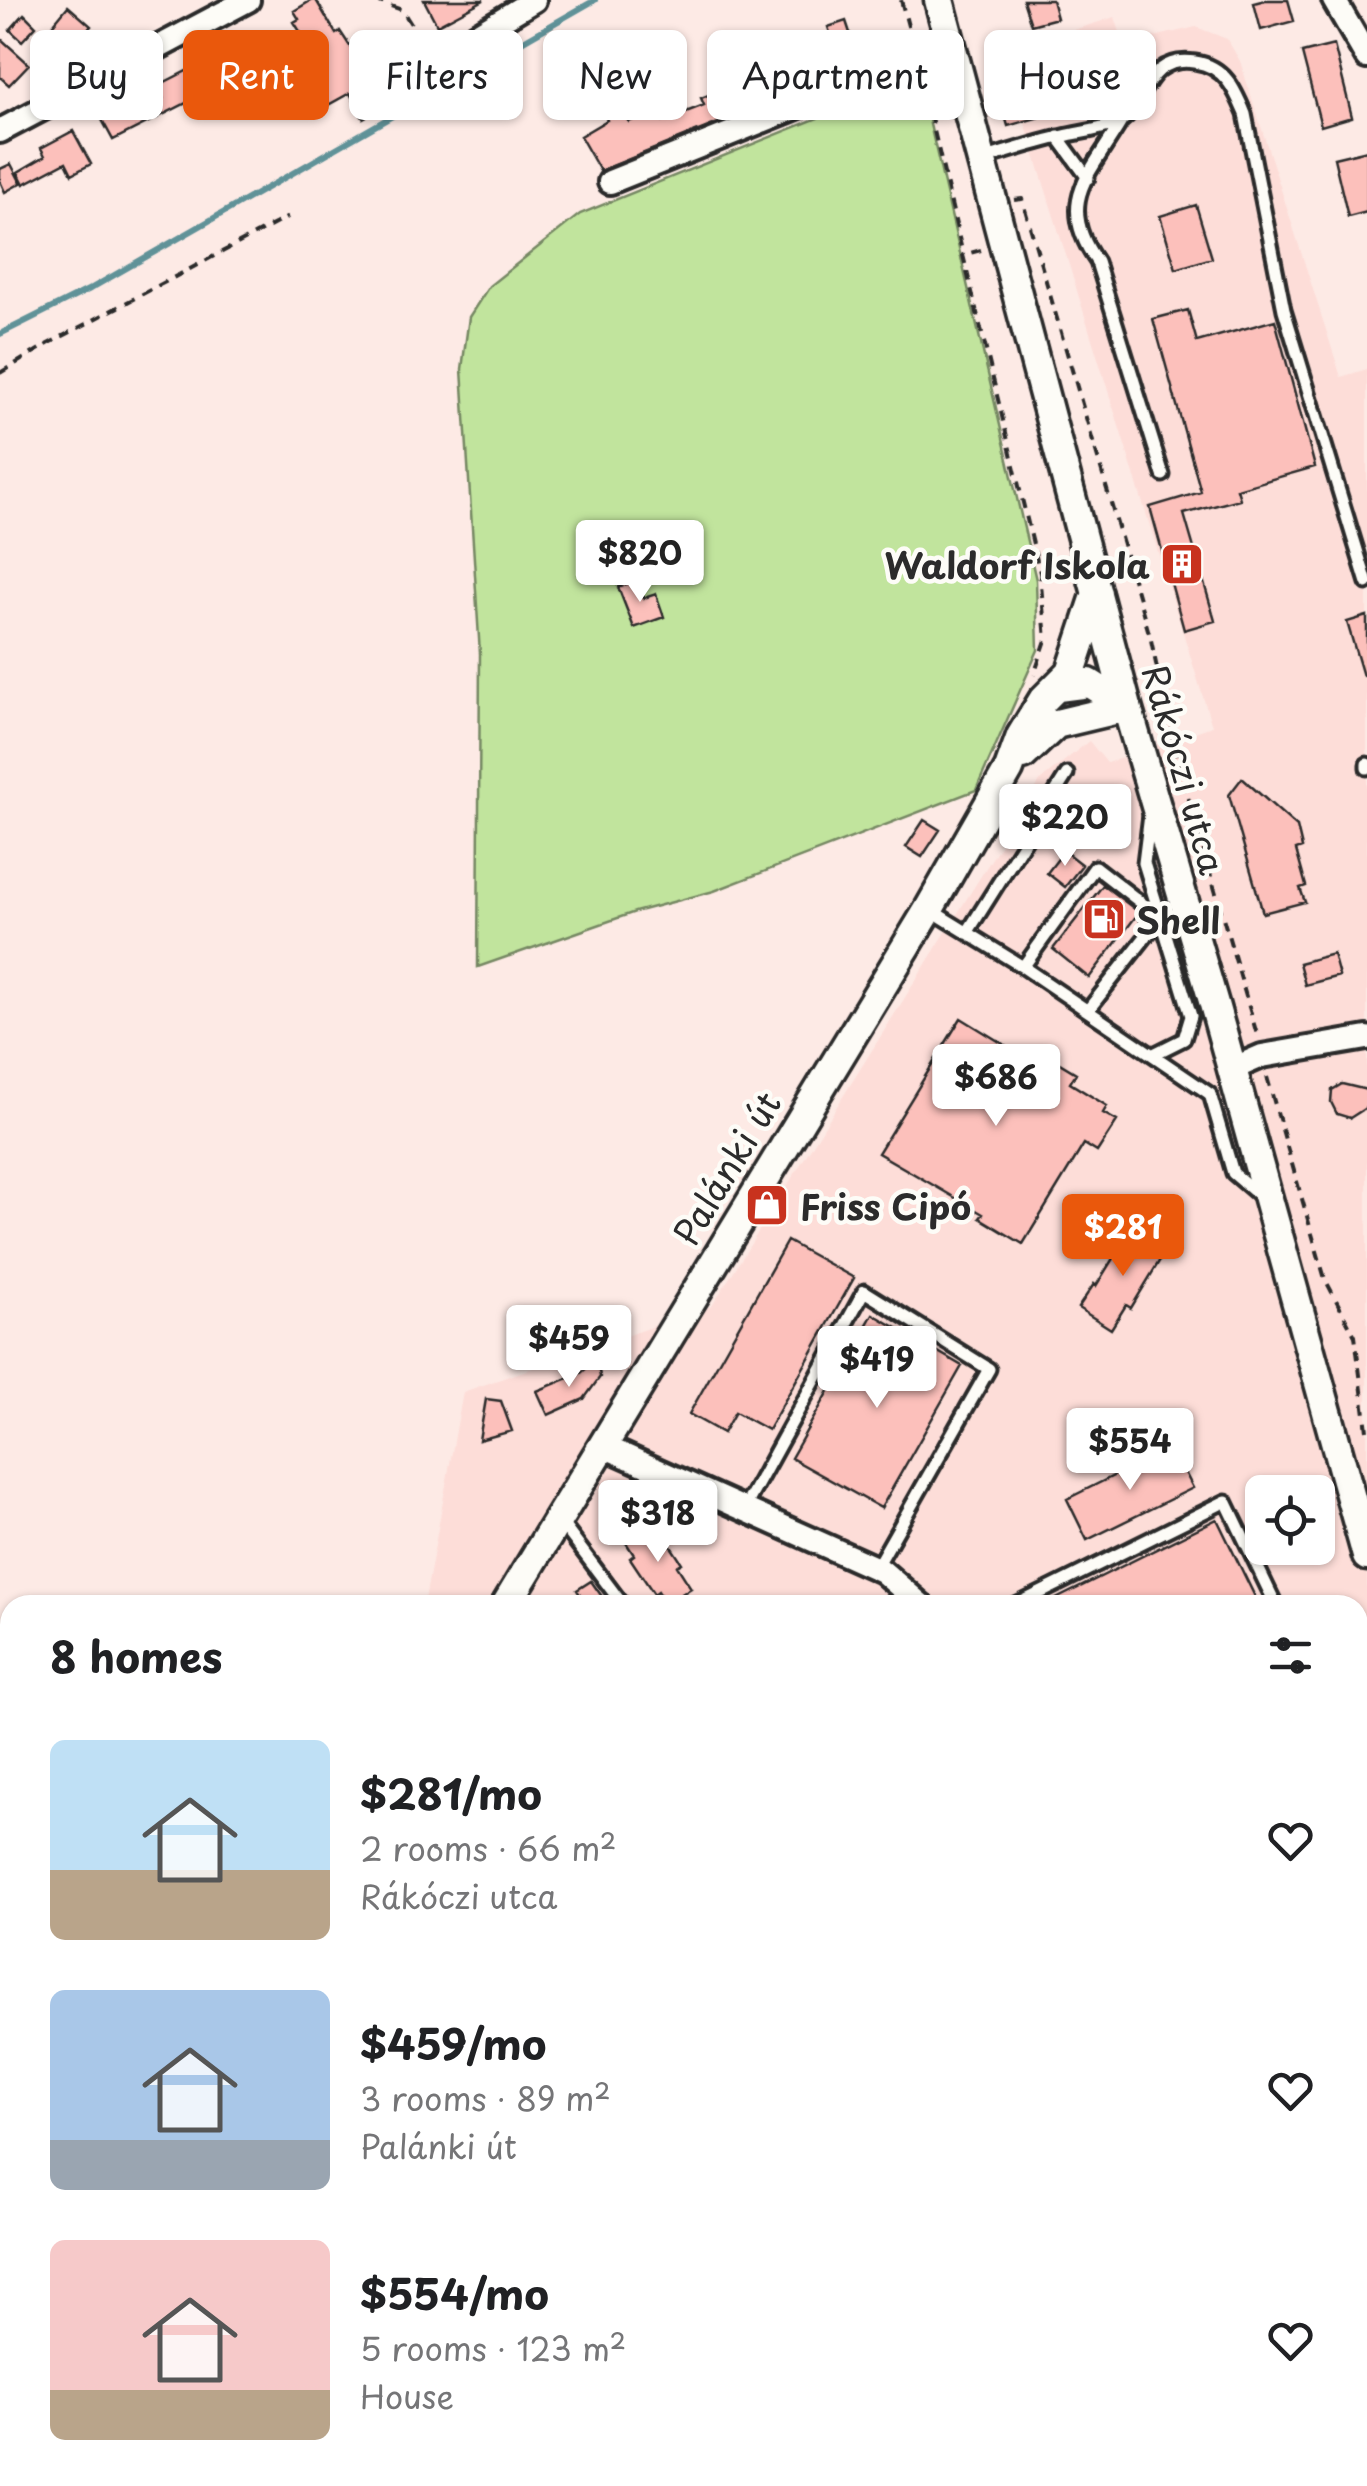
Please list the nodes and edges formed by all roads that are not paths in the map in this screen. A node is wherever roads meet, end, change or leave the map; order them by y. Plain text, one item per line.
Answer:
1 (534, 0) edge
2 (939, 0) edge
3 (1334, 0) edge
4 (235, 3) edge
5 (483, 30) edge
6 (947, 30) edge
7 (1367, 57) edge
8 (964, 92) edge
9 (764, 120) edge
10 (1121, 122) junction
11 (0, 131) edge
12 (1058, 137) junction
13 (982, 159) junction
14 (1088, 178) junction
15 (610, 182) dead end
16 (1163, 475) dead end
17 (1367, 583) edge
18 (1097, 592) junction
19 (1058, 687) junction
20 (1127, 707) junction
21 (1009, 769) junction
22 (1066, 774) dead end
23 (1153, 797) junction
24 (929, 908) junction
25 (967, 932) junction
26 (1023, 967) junction
27 (1088, 1010) junction
28 (1367, 1038) edge
29 (1154, 1054) junction
30 (1232, 1068) junction
31 (1269, 1204) junction
32 (600, 1446) junction
33 (744, 1509) junction
34 (558, 1517) junction
35 (1367, 1556) edge
36 (876, 1568) junction
37 (512, 1595) edge
38 (616, 1595) edge
39 (909, 1595) edge
40 (1036, 1595) edge
41 (1271, 1595) edge

1 - 5 street
2 - 6 street, Rákóczi utca
3 - 7 street
4 - 11 street
8 - 13 street, Rákóczi utca
9 - 15 street
10 - 12 lane
10 - 14 lane
10 - 17 lane
12 - 13 lane
12 - 14 lane
13 - 18 street, Rákóczi utca
14 - 16 lane
18 - 19 street, Palánki út
18 - 20 street, Rákóczi utca
19 - 20 street
19 - 21 street, Palánki út
20 - 21 street, Palánki út
20 - 23 street, Rákóczi utca
21 - 24 street, Palánki út
22 - 25 lane
23 - 29 lane
23 - 30 street, Rákóczi utca
24 - 25 lane
24 - 32 street, Palánki út
25 - 26 lane
26 - 27 lane
26 - 27 lane
27 - 29 lane
28 - 30 street
29 - 31 lane
30 - 31 street, Rákóczi utca
31 - 35 street, Rákóczi utca
32 - 33 street
32 - 34 street, Palánki út
33 - 36 street
33 - 36 lane
34 - 37 street, Palánki út
34 - 38 lane
36 - 39 street
40 - 41 lane

